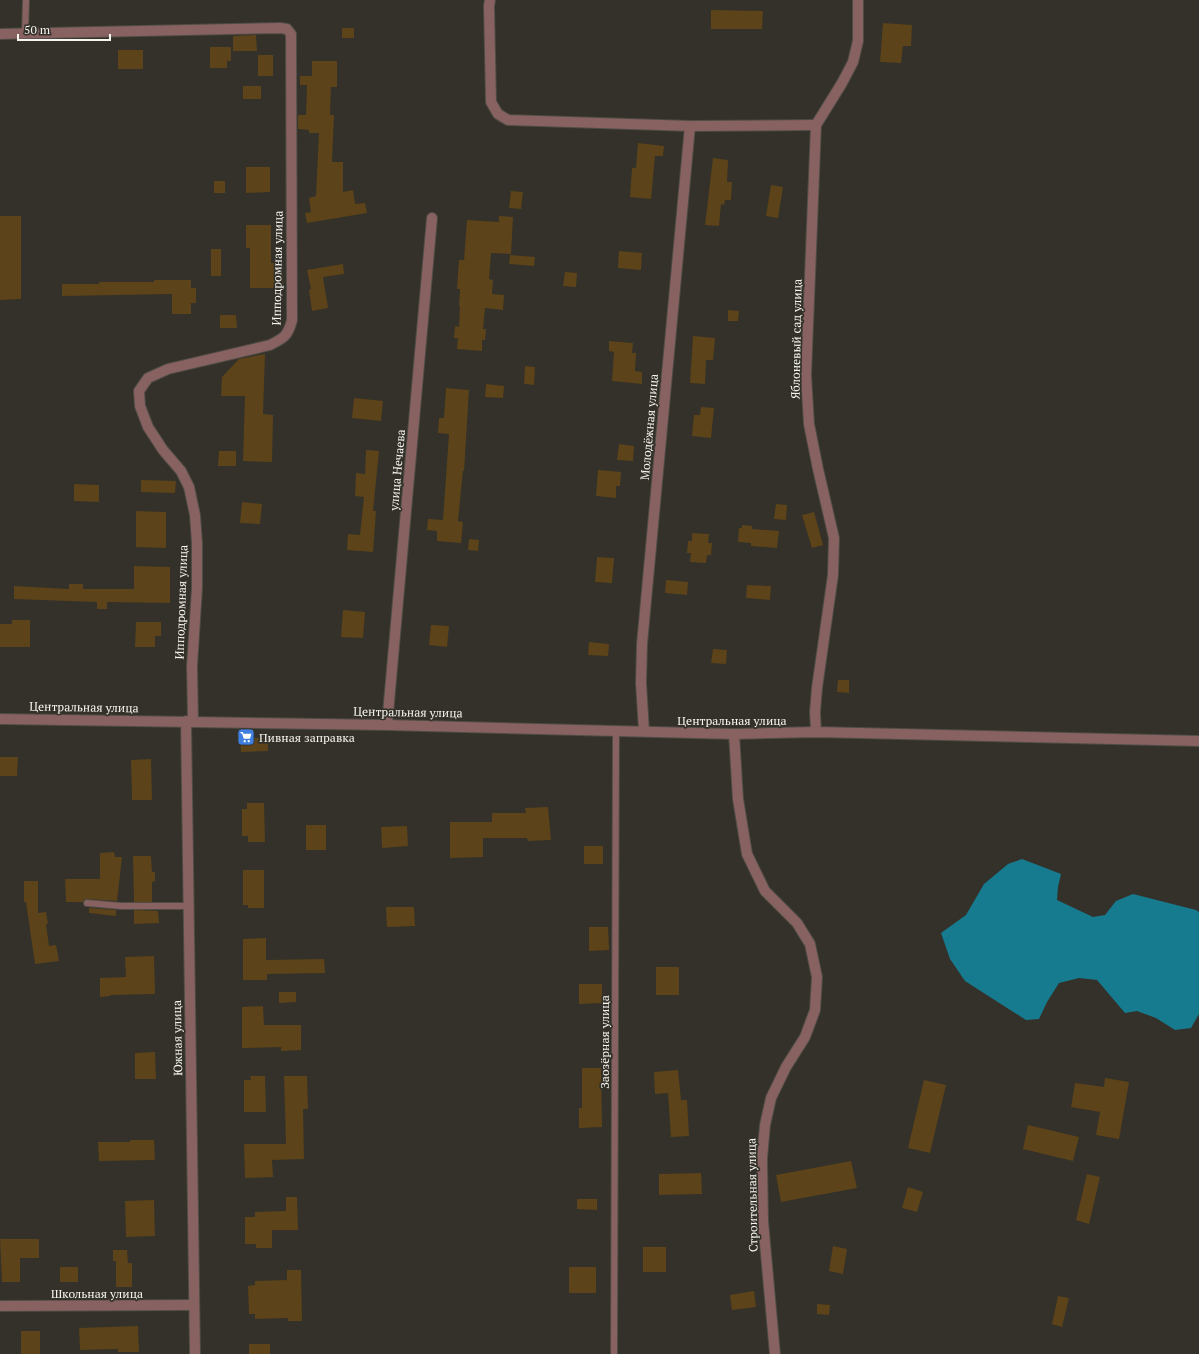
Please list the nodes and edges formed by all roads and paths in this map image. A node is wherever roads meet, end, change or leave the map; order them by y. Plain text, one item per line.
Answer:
1 (26, 0) edge
2 (490, 0) edge
3 (858, 0) edge
4 (0, 34) edge
5 (25, 34) junction
6 (816, 124) junction
7 (690, 126) junction
8 (432, 218) dead end
9 (0, 719) edge
10 (190, 721) junction
11 (387, 725) junction
12 (616, 730) junction
13 (644, 731) junction
14 (816, 732) junction
15 (734, 734) junction
16 (1199, 741) edge
17 (87, 903) dead end
18 (189, 906) junction
19 (194, 1305) junction
20 (0, 1306) edge
21 (195, 1354) edge
22 (614, 1354) edge
23 (775, 1354) edge

1 - 5 lane
2 - 7 street
3 - 6 street
4 - 5 street
5 - 10 street, Ипподромная улица
6 - 7 street
6 - 14 street, Яблоневый сад улица
7 - 13 street, Молодёжная улица
8 - 11 street, улица Нечаева
9 - 10 street, Центральная улица
10 - 11 street, Центральная улица
10 - 18 street, Южная улица
11 - 12 street, Центральная улица
12 - 13 street, Центральная улица
12 - 22 lane, Заозёрная улица
13 - 15 street, Центральная улица
14 - 15 street, Центральная улица
14 - 16 street, Центральная улица
15 - 23 street, Строительная улица
17 - 18 lane
18 - 19 street, Южная улица
19 - 20 street, Школьная улица
19 - 21 street, Южная улица

